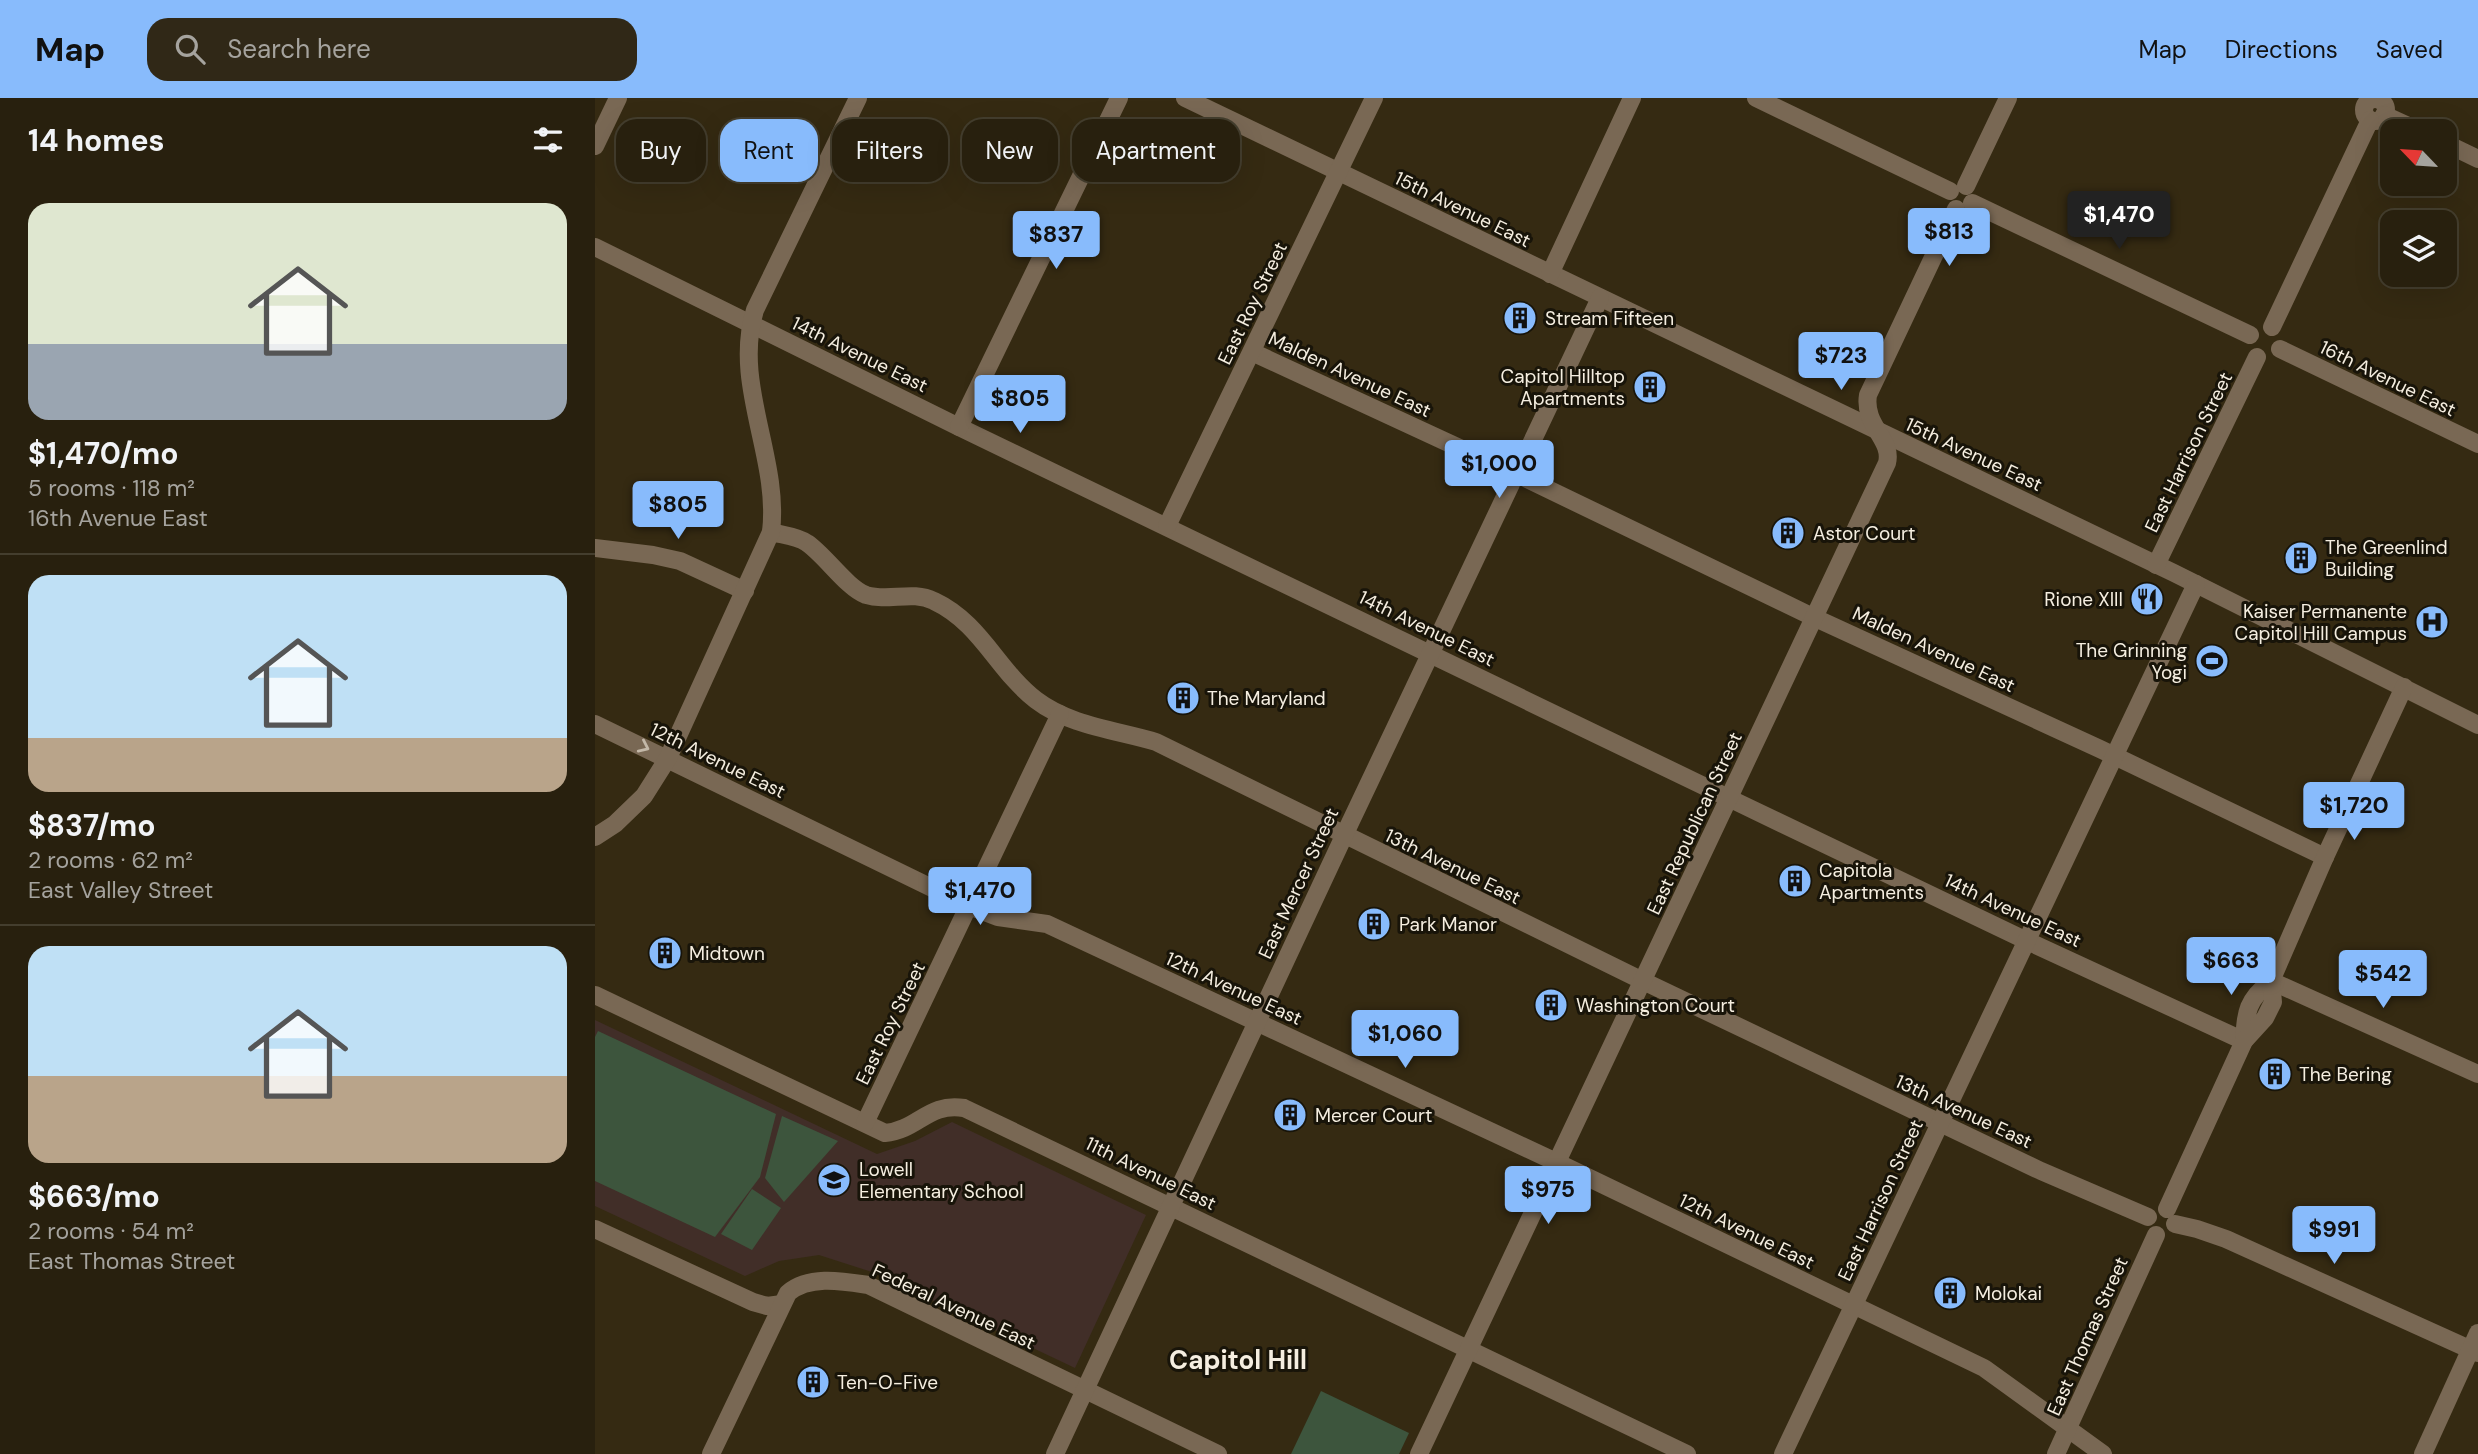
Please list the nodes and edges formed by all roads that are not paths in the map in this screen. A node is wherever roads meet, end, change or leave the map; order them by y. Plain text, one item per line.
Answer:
1 (618, 98) edge
2 (858, 98) edge
3 (1119, 98) edge
4 (1185, 98) edge
5 (1374, 98) edge
6 (1632, 98) edge
7 (1756, 98) edge
8 (2008, 98) edge
9 (2372, 106) edge
10 (2396, 119) edge
11 (595, 146) edge
12 (2457, 149) edge
13 (2478, 159) edge
14 (1338, 173) junction
15 (1961, 197) junction
16 (595, 247) edge
17 (1550, 274) junction
18 (1600, 298) junction
19 (751, 324) junction
20 (2272, 327) junction
21 (2250, 335) junction
22 (2280, 349) junction
23 (1252, 352) junction
24 (2257, 357) junction
25 (959, 427) junction
26 (1876, 431) junction
27 (2478, 444) edge
28 (1516, 474) junction
29 (1167, 526) junction
30 (771, 532) junction
31 (595, 548) edge
32 (2156, 565) junction
33 (2196, 584) junction
34 (744, 590) junction
35 (1813, 617) junction
36 (1430, 653) junction
37 (2404, 688) junction
38 (1061, 714) junction
39 (595, 724) edge
40 (2478, 725) edge
41 (2114, 756) junction
42 (668, 758) junction
43 (1730, 798) junction
44 (1343, 836) junction
45 (595, 837) edge
46 (2325, 857) junction
47 (969, 906) junction
48 (2025, 940) junction
49 (1643, 981) junction
50 (2271, 981) junction
51 (595, 995) edge
52 (1256, 1022) junction
53 (2243, 1041) junction
54 (2478, 1074) edge
55 (865, 1123) junction
56 (1939, 1123) junction
57 (1556, 1162) junction
58 (1170, 1205) junction
59 (2148, 1217) junction
60 (2171, 1217) junction
61 (595, 1228) edge
62 (2155, 1235) junction
63 (782, 1304) junction
64 (1853, 1306) junction
65 (2476, 1345) edge
66 (1468, 1350) junction
67 (1084, 1391) junction
68 (2068, 1427) junction
69 (711, 1454) edge
70 (1055, 1454) edge
71 (1218, 1454) edge
72 (1419, 1454) edge
73 (1687, 1454) edge
74 (1783, 1454) edge
75 (2056, 1454) edge
76 (2103, 1454) edge
77 (2423, 1454) edge

1 - 11 street
2 - 19 street
3 - 25 street
4 - 14 street, 15th Avenue East
5 - 14 street, East Roy Street
6 - 17 street
7 - 15 street
8 - 15 street, East Republican Street
9 - 10 street
9 - 20 street
12 - 13 street
14 - 17 street, 15th Avenue East
14 - 23 street, East Roy Street
15 - 21 street
15 - 26 street, East Republican Street
16 - 19 street, 14th Avenue East
17 - 18 street, 15th Avenue East
18 - 26 street, 15th Avenue East
18 - 28 street, East Mercer Street
19 - 25 street, 14th Avenue East
19 - 30 street
20 - 21 street
20 - 22 street
21 - 24 street
22 - 24 street
22 - 27 street, 16th Avenue East
23 - 28 street, Malden Avenue East
23 - 29 street, East Roy Street
24 - 32 street, East Harrison Street
25 - 29 street, 14th Avenue East
26 - 32 street, 15th Avenue East
26 - 35 street, East Republican Street
28 - 35 street, Malden Avenue East
28 - 36 street, East Mercer Street
29 - 36 street, 14th Avenue East
30 - 34 street
30 - 38 street, 13th Avenue East
31 - 34 street
32 - 33 street, 15th Avenue East
33 - 37 street, 15th Avenue East
33 - 41 street, East Harrison Street
34 - 42 street
35 - 41 street, Malden Avenue East
35 - 43 street, East Republican Street
36 - 43 street, 14th Avenue East
36 - 44 street, East Mercer Street
37 - 40 street, 15th Avenue East
37 - 46 street
38 - 44 street, 13th Avenue East
38 - 47 street, East Roy Street
39 -> 42 street, 12th Avenue East
41 - 46 street, Malden Avenue East
41 - 48 street, East Harrison Street
42 - 45 street
42 - 47 street, 12th Avenue East
43 - 48 street, 14th Avenue East
43 - 49 street, East Republican Street
44 - 49 street, 13th Avenue East
44 - 52 street, East Mercer Street
46 - 50 street
47 - 52 street, 12th Avenue East
47 - 55 street, East Roy Street
48 - 53 street, 14th Avenue East
48 - 56 street, East Harrison Street
49 - 56 street, 13th Avenue East
49 - 57 street, East Republican Street
50 - 53 street
50 - 54 street
51 - 55 street, 11th Avenue East
52 - 57 street, 12th Avenue East
52 - 58 street, East Mercer Street
53 - 60 street
55 - 58 street, 11th Avenue East
56 - 59 street, 13th Avenue East
56 - 64 street, East Harrison Street
57 - 64 street, 12th Avenue East
57 - 66 street, East Republican Street
58 - 66 street, 11th Avenue East
58 - 67 street, East Mercer Street
59 - 60 street
59 - 62 street
60 - 62 street
60 - 65 street
61 - 63 street
62 - 68 street, East Thomas Street
63 - 67 street, Federal Avenue East
63 - 69 street
64 - 68 street, 12th Avenue East
64 - 74 street, East Harrison Street
65 - 77 street
66 - 72 street, East Republican Street
66 - 73 street, 11th Avenue East
67 - 70 street, East Mercer Street
67 - 71 street, Federal Avenue East
68 - 75 street, East Thomas Street
68 - 76 street, 12th Avenue East

